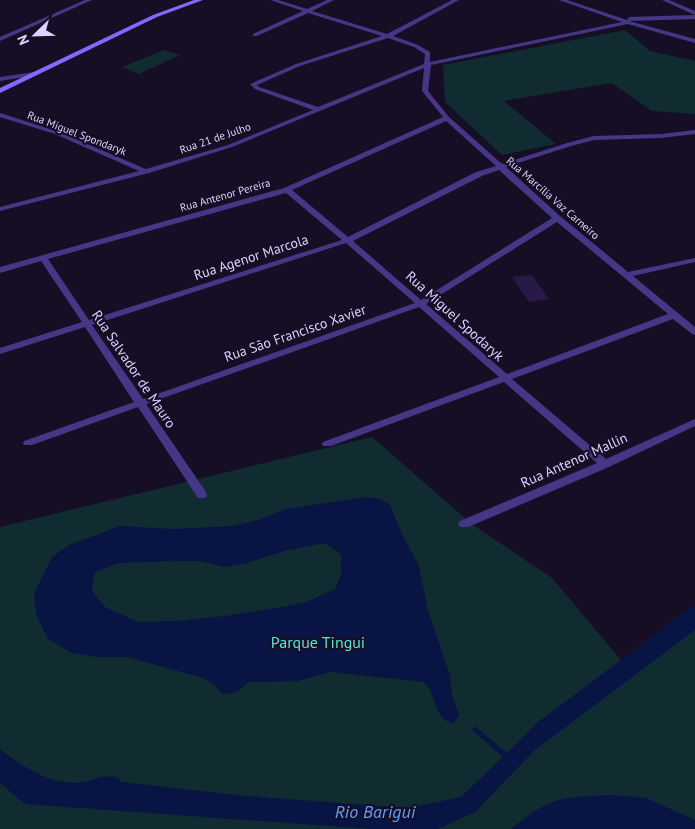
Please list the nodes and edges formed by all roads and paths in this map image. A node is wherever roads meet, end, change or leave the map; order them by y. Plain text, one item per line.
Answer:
1 (89, 0) edge
2 (200, 0) edge
3 (273, 0) edge
4 (331, 0) edge
5 (443, 0) edge
6 (562, 0) edge
7 (664, 0) edge
8 (453, 1) edge
9 (306, 10) junction
10 (695, 13) edge
11 (695, 17) edge
12 (619, 19) junction
13 (628, 22) junction
14 (0, 34) edge
15 (7, 35) junction
16 (255, 35) dead end
17 (388, 36) junction
18 (0, 38) edge
19 (695, 41) edge
20 (429, 62) junction
21 (34, 74) junction
22 (0, 80) edge
23 (12, 85) junction
24 (0, 91) edge
25 (317, 109) junction
26 (0, 115) edge
27 (447, 118) junction
28 (695, 132) edge
29 (500, 168) junction
30 (146, 171) junction
31 (287, 190) junction
32 (0, 208) edge
33 (557, 218) junction
34 (349, 240) junction
35 (43, 258) junction
36 (695, 260) edge
37 (0, 270) edge
38 (628, 275) junction
39 (422, 303) junction
40 (675, 315) junction
41 (86, 324) junction
42 (694, 330) edge
43 (0, 351) edge
44 (504, 378) junction
45 (140, 402) junction
46 (695, 422) edge
47 (28, 443) dead end
48 (326, 444) dead end
49 (605, 464) junction
50 (202, 495) dead end
51 (464, 524) dead end

1 - 15 street
2 - 21 main road
3 - 9 street
4 - 9 street
5 - 8 street
6 - 12 street
7 - 10 street
8 - 17 street
9 - 16 street
9 - 17 street
11 - 12 street
12 - 13 street
13 - 19 street
13 - 20 street
14 - 15 street
15 - 18 street
17 - 20 street
17 - 25 street
20 - 25 street, Rua 21 de Julho
20 - 27 street, Rua Marcília Vaz Carneiro
21 - 22 street
21 - 23 main road
22 - 23 street
23 - 24 main road
25 - 30 street, Rua 21 de Julho
26 - 30 street, Rua Miguel Spondaryk
27 - 29 street, Rua Marcília Vaz Carneiro
27 - 31 street, Rua Antenor Pereira
28 - 29 street, Rua Agenor Marcola
29 - 33 street, Rua Marcília Vaz Carneiro
29 - 34 street, Rua Agenor Marcola
30 - 32 street, Rua 21 de Julho
31 - 34 street, Rua Miguel Spodaryk
31 - 35 street, Rua Antenor Pereira
33 - 38 street, Rua Marcília Vaz Carneiro
33 - 39 street, Rua São Francisco Xavier
34 - 39 street, Rua Miguel Spodaryk
34 - 41 street, Rua Agenor Marcola
35 - 37 street, Rua Antenor Pereira
35 - 41 street, Rua Salvador de Mauro
36 - 38 street
38 - 40 street, Rua Marcília Vaz Carneiro
39 - 44 street, Rua Miguel Spodaryk
39 - 45 street, Rua São Francisco Xavier
40 - 42 street, Rua Marcília Vaz Carneiro
40 - 44 street
41 - 43 street, Rua Agenor Marcola
41 - 45 street, Rua Salvador de Mauro
44 - 48 street
44 - 49 street, Rua Miguel Spodaryk
45 - 47 street, Rua São Francisco Xavier
45 - 50 street, Rua Salvador de Mauro
46 - 49 street, Rua Antenor Mallin
49 - 51 street, Rua Antenor Mallin

